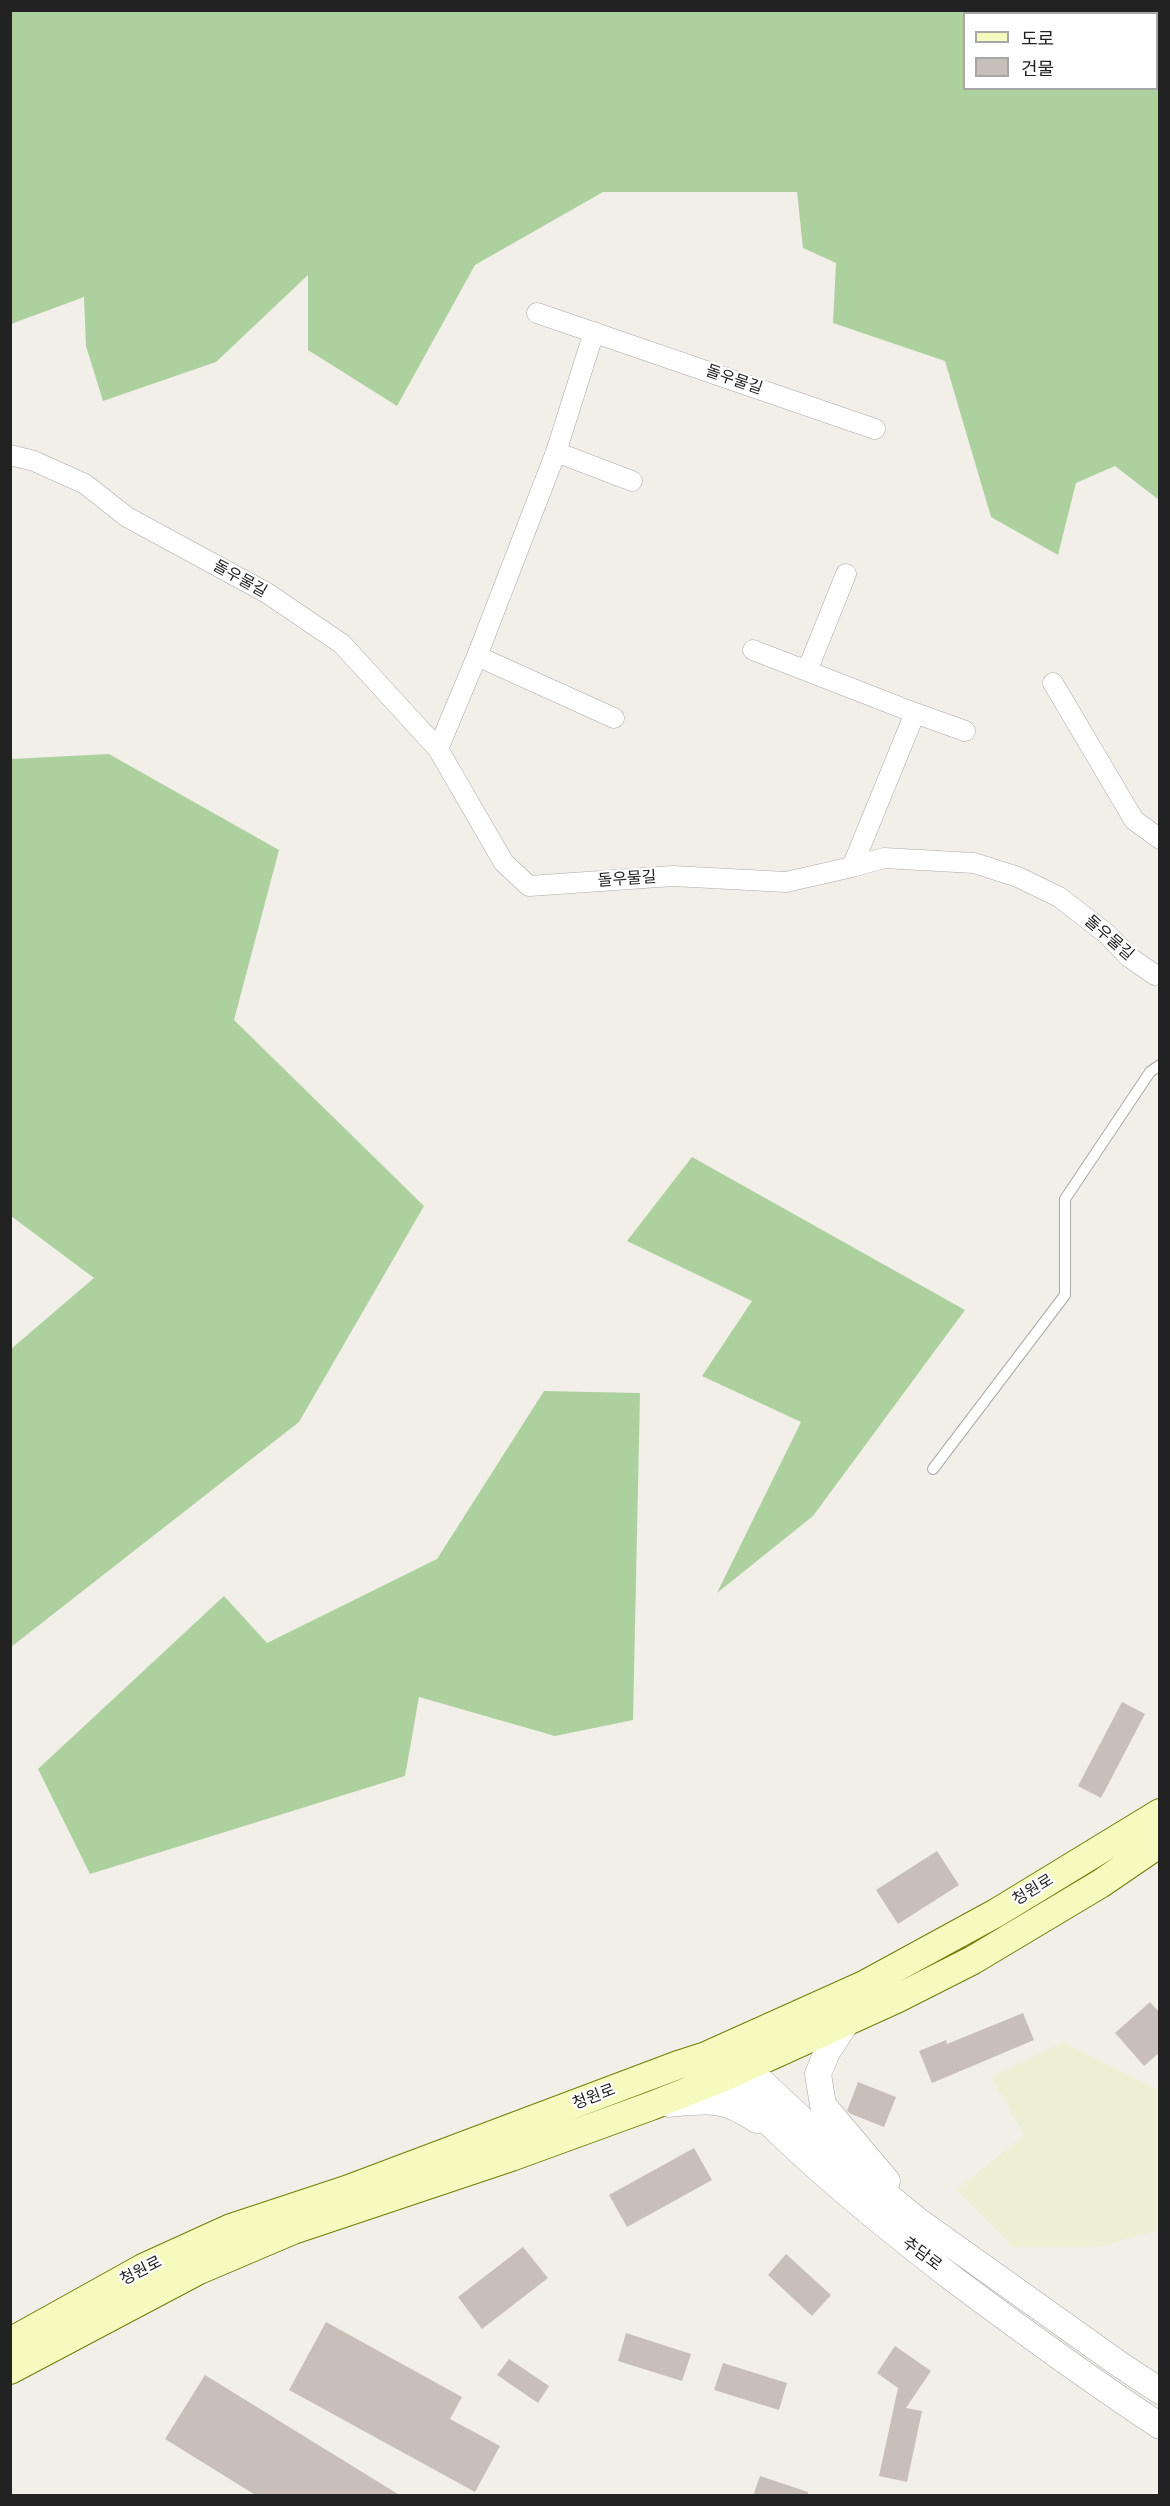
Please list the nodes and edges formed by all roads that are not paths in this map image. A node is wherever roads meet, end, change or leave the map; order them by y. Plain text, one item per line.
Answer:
1 (537, 314) dead end
2 (594, 332) junction
3 (875, 429) dead end
4 (556, 452) junction
5 (10, 455) edge
6 (632, 481) dead end
7 (846, 574) dead end
8 (753, 651) dead end
9 (477, 656) junction
10 (807, 671) junction
11 (1053, 683) dead end
12 (915, 713) junction
13 (614, 718) dead end
14 (964, 731) dead end
15 (438, 749) junction
16 (1160, 839) edge
17 (852, 867) junction
18 (1160, 974) edge
19 (1160, 1065) edge
20 (933, 1468) dead end
21 (1160, 1813) edge
22 (1147, 1830) edge
23 (1160, 1843) edge
24 (848, 2020) junction
25 (716, 2052) junction
26 (735, 2073) junction
27 (651, 2106) junction
28 (793, 2145) junction
29 (922, 2223) junction
30 (10, 2342) edge
31 (10, 2370) edge
32 (1160, 2391) edge
33 (1160, 2426) edge

1 - 2 street, 돌우물길
2 - 3 street, 돌우물길
2 - 4 street
4 - 6 street
4 - 9 street
5 - 15 street, 돌우물길
7 - 10 street
8 - 10 street
9 - 13 street
9 - 15 street
10 - 12 street
11 - 16 street
12 - 14 street
12 - 17 street
15 - 17 street, 돌우물길
17 - 18 street, 돌우물길
19 - 20 lane
21 - 22 main road, 청원로
22 - 25 main road, 청원로
23 - 24 main road, 청원로
24 - 26 main road, 청원로
24 - 29 street
25 - 26 street, 추담로
25 - 30 main road, 청원로
26 - 27 main road, 청원로
26 - 28 street, 추담로
26 - 29 street, 추담로
27 - 28 street
27 - 31 main road, 청원로
28 - 33 street, 추담로
29 - 32 street, 추담로

